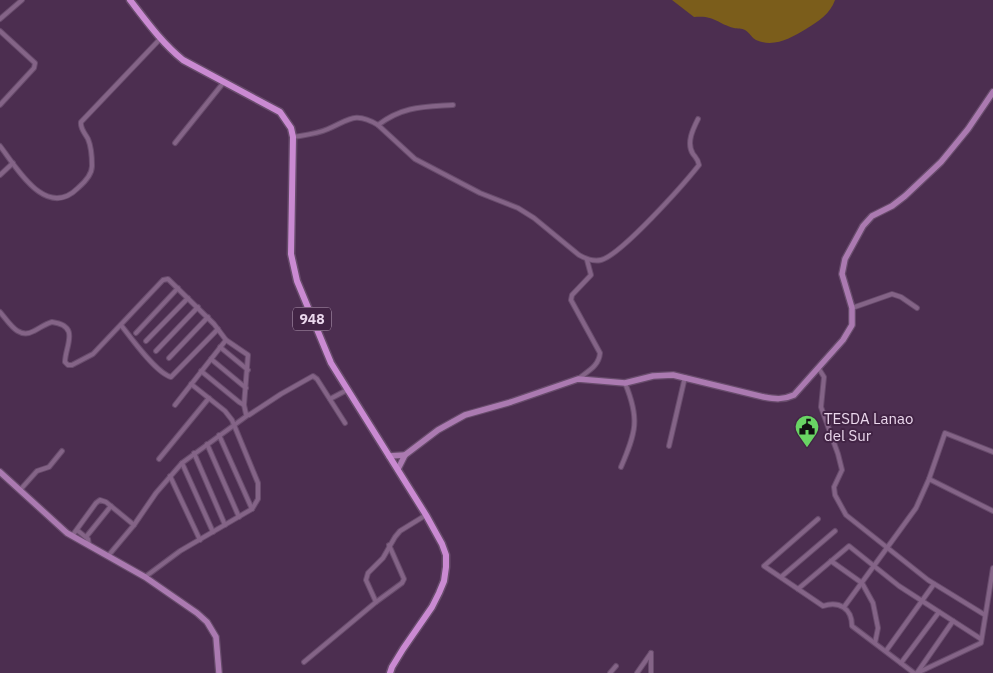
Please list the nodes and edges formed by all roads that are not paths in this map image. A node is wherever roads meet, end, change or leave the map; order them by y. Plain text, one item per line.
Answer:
1 (22, 0) edge
2 (130, 0) edge
3 (0, 19) edge
4 (0, 31) edge
5 (160, 39) junction
6 (224, 82) junction
7 (993, 92) edge
8 (0, 105) edge
9 (453, 105) dead end
10 (698, 119) dead end
11 (378, 125) junction
12 (293, 137) junction
13 (175, 143) dead end
14 (0, 146) edge
15 (4, 151) junction
16 (0, 155) edge
17 (14, 163) junction
18 (0, 175) edge
19 (587, 260) junction
20 (178, 288) junction
21 (188, 298) junction
22 (198, 307) junction
23 (852, 308) junction
24 (917, 308) dead end
25 (0, 312) edge
26 (208, 317) junction
27 (121, 325) junction
28 (218, 329) junction
29 (136, 333) dead end
30 (226, 340) junction
31 (146, 341) dead end
32 (220, 347) junction
33 (156, 350) dead end
34 (169, 358) dead end
35 (211, 359) junction
36 (818, 368) junction
37 (248, 370) junction
38 (201, 371) junction
39 (685, 377) junction
40 (578, 379) junction
41 (626, 383) junction
42 (191, 384) junction
43 (246, 388) junction
44 (347, 390) junction
45 (209, 398) junction
46 (330, 399) junction
47 (244, 404) junction
48 (175, 405) dead end
49 (248, 415) junction
50 (345, 423) dead end
51 (234, 425) junction
52 (219, 435) junction
53 (207, 444) junction
54 (669, 446) dead end
55 (62, 451) dead end
56 (194, 452) junction
57 (993, 452) edge
58 (405, 455) junction
59 (389, 456) junction
60 (160, 459) dead end
61 (182, 463) junction
62 (621, 467) dead end
63 (398, 469) junction
64 (0, 472) edge
65 (170, 476) junction
66 (929, 479) junction
67 (20, 490) junction
68 (111, 506) junction
69 (252, 509) junction
70 (993, 511) edge
71 (426, 515) junction
72 (239, 517) junction
73 (818, 519) dead end
74 (134, 525) junction
75 (226, 525) junction
76 (77, 530) junction
77 (835, 531) dead end
78 (214, 532) junction
79 (72, 536) junction
80 (86, 538) junction
81 (200, 540) junction
82 (389, 545) junction
83 (90, 546) junction
84 (887, 548) junction
85 (108, 556) junction
86 (831, 561) junction
87 (874, 567) junction
88 (993, 570) edge
89 (145, 577) junction
90 (781, 577) junction
91 (862, 583) junction
92 (934, 584) junction
93 (798, 589) junction
94 (922, 601) junction
95 (376, 602) junction
96 (844, 607) junction
97 (939, 612) junction
98 (985, 616) junction
99 (954, 621) junction
100 (981, 639) junction
101 (875, 643) junction
102 (886, 652) junction
103 (304, 662) dead end
104 (901, 663) junction
105 (616, 666) dead end
106 (220, 673) edge
107 (390, 673) edge
108 (610, 673) edge
109 (637, 673) edge
110 (652, 673) edge
111 (914, 673) edge

1 - 3 street
2 - 5 main road, 948
4 - 8 street
5 - 6 main road, 948
5 - 17 street
6 - 12 main road, 948
6 - 13 street
7 - 23 street
9 - 11 street
10 - 19 street
11 - 12 street
11 - 19 street
12 - 44 main road, 948
14 - 15 street
15 - 16 street
15 - 17 street
17 - 18 street
19 - 40 street
20 - 21 street
20 - 27 street
20 - 29 street
21 - 22 street
21 - 31 street
22 - 26 street
22 - 33 street
23 - 24 street
23 - 36 street
25 - 27 street
26 - 28 street
26 - 34 street
27 - 28 street
28 - 30 street
30 - 32 street
30 - 37 street
32 - 35 street
32 - 37 street
35 - 38 street
35 - 43 street
36 - 39 street
36 - 84 street
37 - 43 street
38 - 42 street
38 - 47 street
39 - 41 street
39 - 54 street
40 - 41 street
40 - 58 street
41 - 62 street
42 - 45 street
42 - 48 street
43 - 47 street
44 - 46 street
44 - 59 main road, 948
45 - 51 street
45 - 60 street
46 - 49 street
46 - 50 street
47 - 49 street
49 - 51 street
51 - 52 street
51 - 69 street
52 - 53 street
52 - 69 street
53 - 56 street
53 - 72 street
55 - 67 street
56 - 61 street
56 - 75 street
57 - 66 street
58 - 59 street
58 - 63 street
59 - 63 main road, 948
61 - 65 street
61 - 78 street
63 - 71 main road, 948
64 - 67 street
65 - 74 street
65 - 81 street
66 - 70 street
66 - 84 street
67 - 79 street
68 - 74 street
68 - 76 street
68 - 80 street
69 - 72 street
71 - 82 street
71 - 107 main road, 948
72 - 75 street
73 - 90 street
74 - 85 street
75 - 78 street
76 - 79 street
76 - 80 street
77 - 90 street
78 - 81 street
79 - 83 street
80 - 83 street
81 - 89 street
82 - 95 street
82 - 95 street
83 - 85 street
84 - 87 street
84 - 92 street
85 - 89 street
86 - 87 street
86 - 91 street
86 - 93 street
87 - 91 street
87 - 94 street
88 - 98 street
89 - 106 street
90 - 93 street
91 - 96 street
91 - 101 street
92 - 94 street
92 - 98 street
93 - 96 street
94 - 97 street
94 - 102 street
95 - 103 street
96 - 101 street
97 - 99 street
97 - 104 street
98 - 100 street
99 - 100 street
99 - 100 street
101 - 102 street
102 - 104 street
104 - 111 street
105 - 108 street
109 - 110 street

